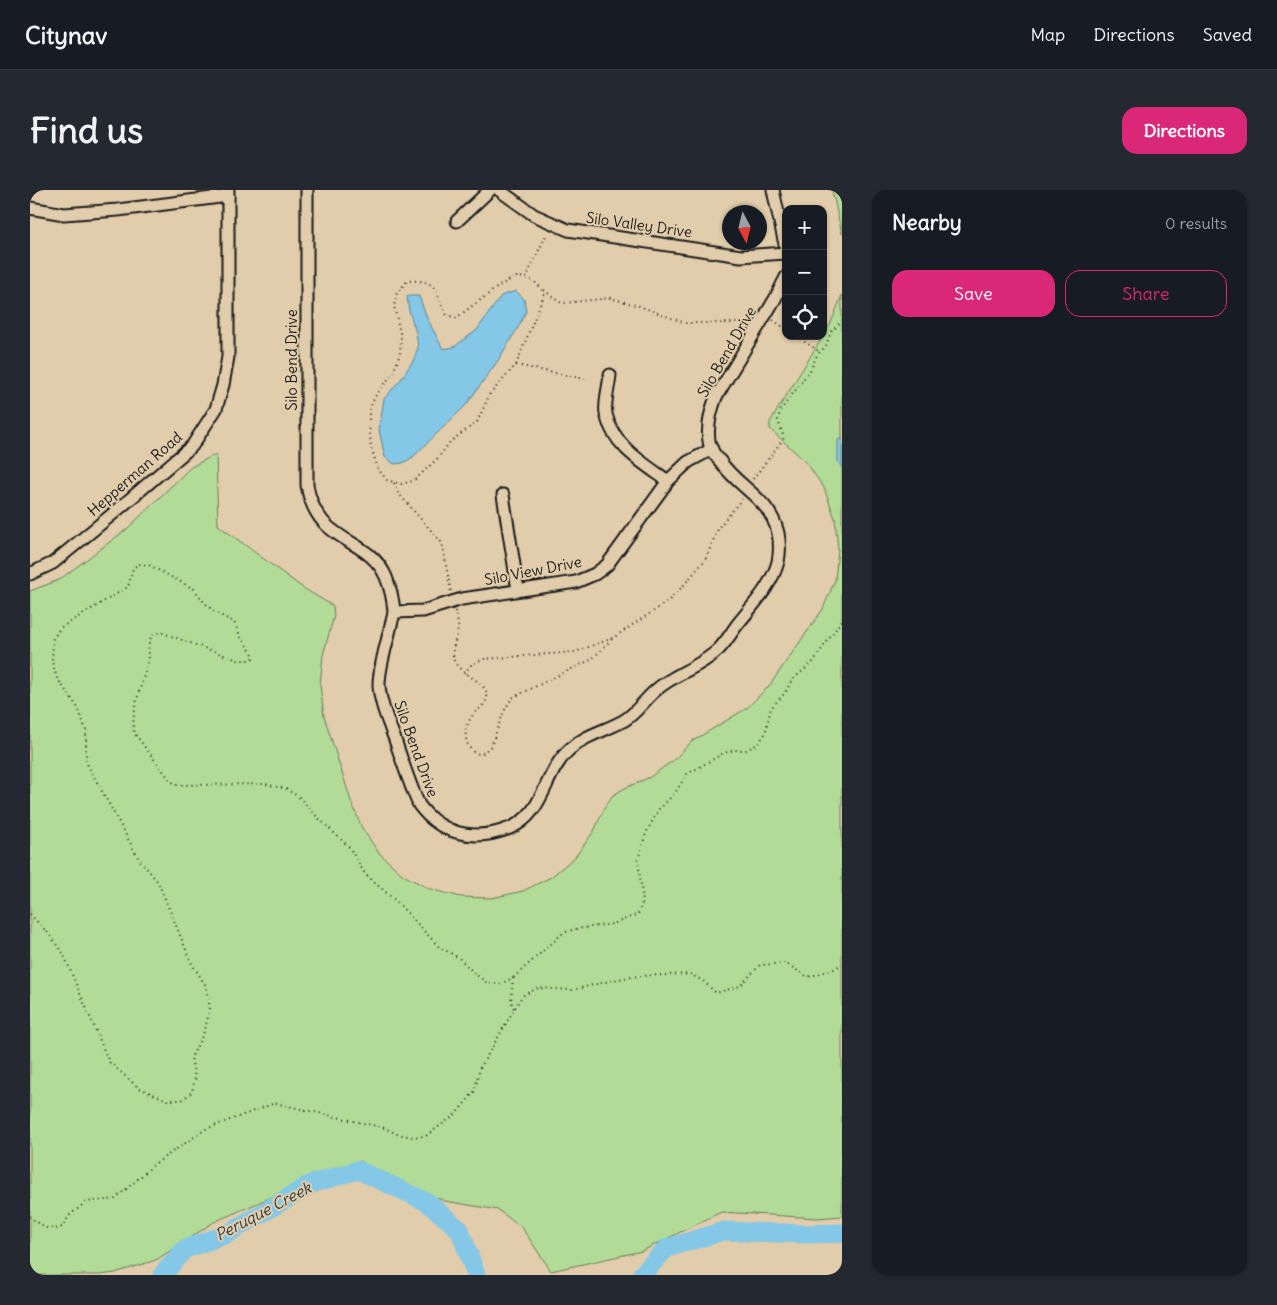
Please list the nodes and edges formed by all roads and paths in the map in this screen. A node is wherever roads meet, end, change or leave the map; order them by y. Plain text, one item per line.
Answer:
1 (307, 190) edge
2 (490, 190) edge
3 (499, 190) edge
4 (773, 190) edge
5 (228, 193) edge
6 (30, 208) edge
7 (457, 221) dead end
8 (547, 232) dead end
9 (786, 250) edge
10 (782, 251) edge
11 (526, 278) junction
12 (782, 285) edge
13 (542, 289) junction
14 (771, 318) dead end
15 (842, 321) edge
16 (752, 325) dead end
17 (782, 326) edge
18 (802, 340) edge
19 (820, 352) junction
20 (516, 364) junction
21 (610, 375) dead end
22 (586, 379) dead end
23 (712, 449) junction
24 (668, 481) junction
25 (394, 483) junction
26 (750, 483) dead end
27 (503, 495) dead end
28 (746, 495) dead end
29 (30, 574) edge
30 (518, 590) junction
31 (452, 595) dead end
32 (455, 609) dead end
33 (394, 612) junction
34 (842, 620) edge
35 (613, 638) junction
36 (464, 673) junction
37 (30, 914) edge
38 (842, 964) edge
39 (513, 978) junction
40 (514, 1010) junction
41 (30, 1216) edge

1 - 33 street, Silo Bend Drive
2 - 7 street
3 - 10 street, Silo Valley Drive
4 - 9 street
5 - 6 street
5 - 29 street, Hepperman Road
8 - 11 path
11 - 13 path
11 - 25 path
12 - 23 street, Silo Bend Drive
13 - 16 path
13 - 20 path
14 - 17 path
15 - 19 path
18 - 19 path
19 - 26 path
20 - 22 path
20 - 25 path
21 - 24 street
23 - 24 street, Silo View Drive
23 - 33 street, Silo Bend Drive
24 - 30 street, Silo View Drive
25 - 31 path
27 - 30 street
28 - 35 path
30 - 33 street, Silo View Drive
32 - 36 path
34 - 39 path
35 - 36 path
35 - 36 path
37 - 39 path
38 - 40 path
39 - 40 path
40 - 41 path

